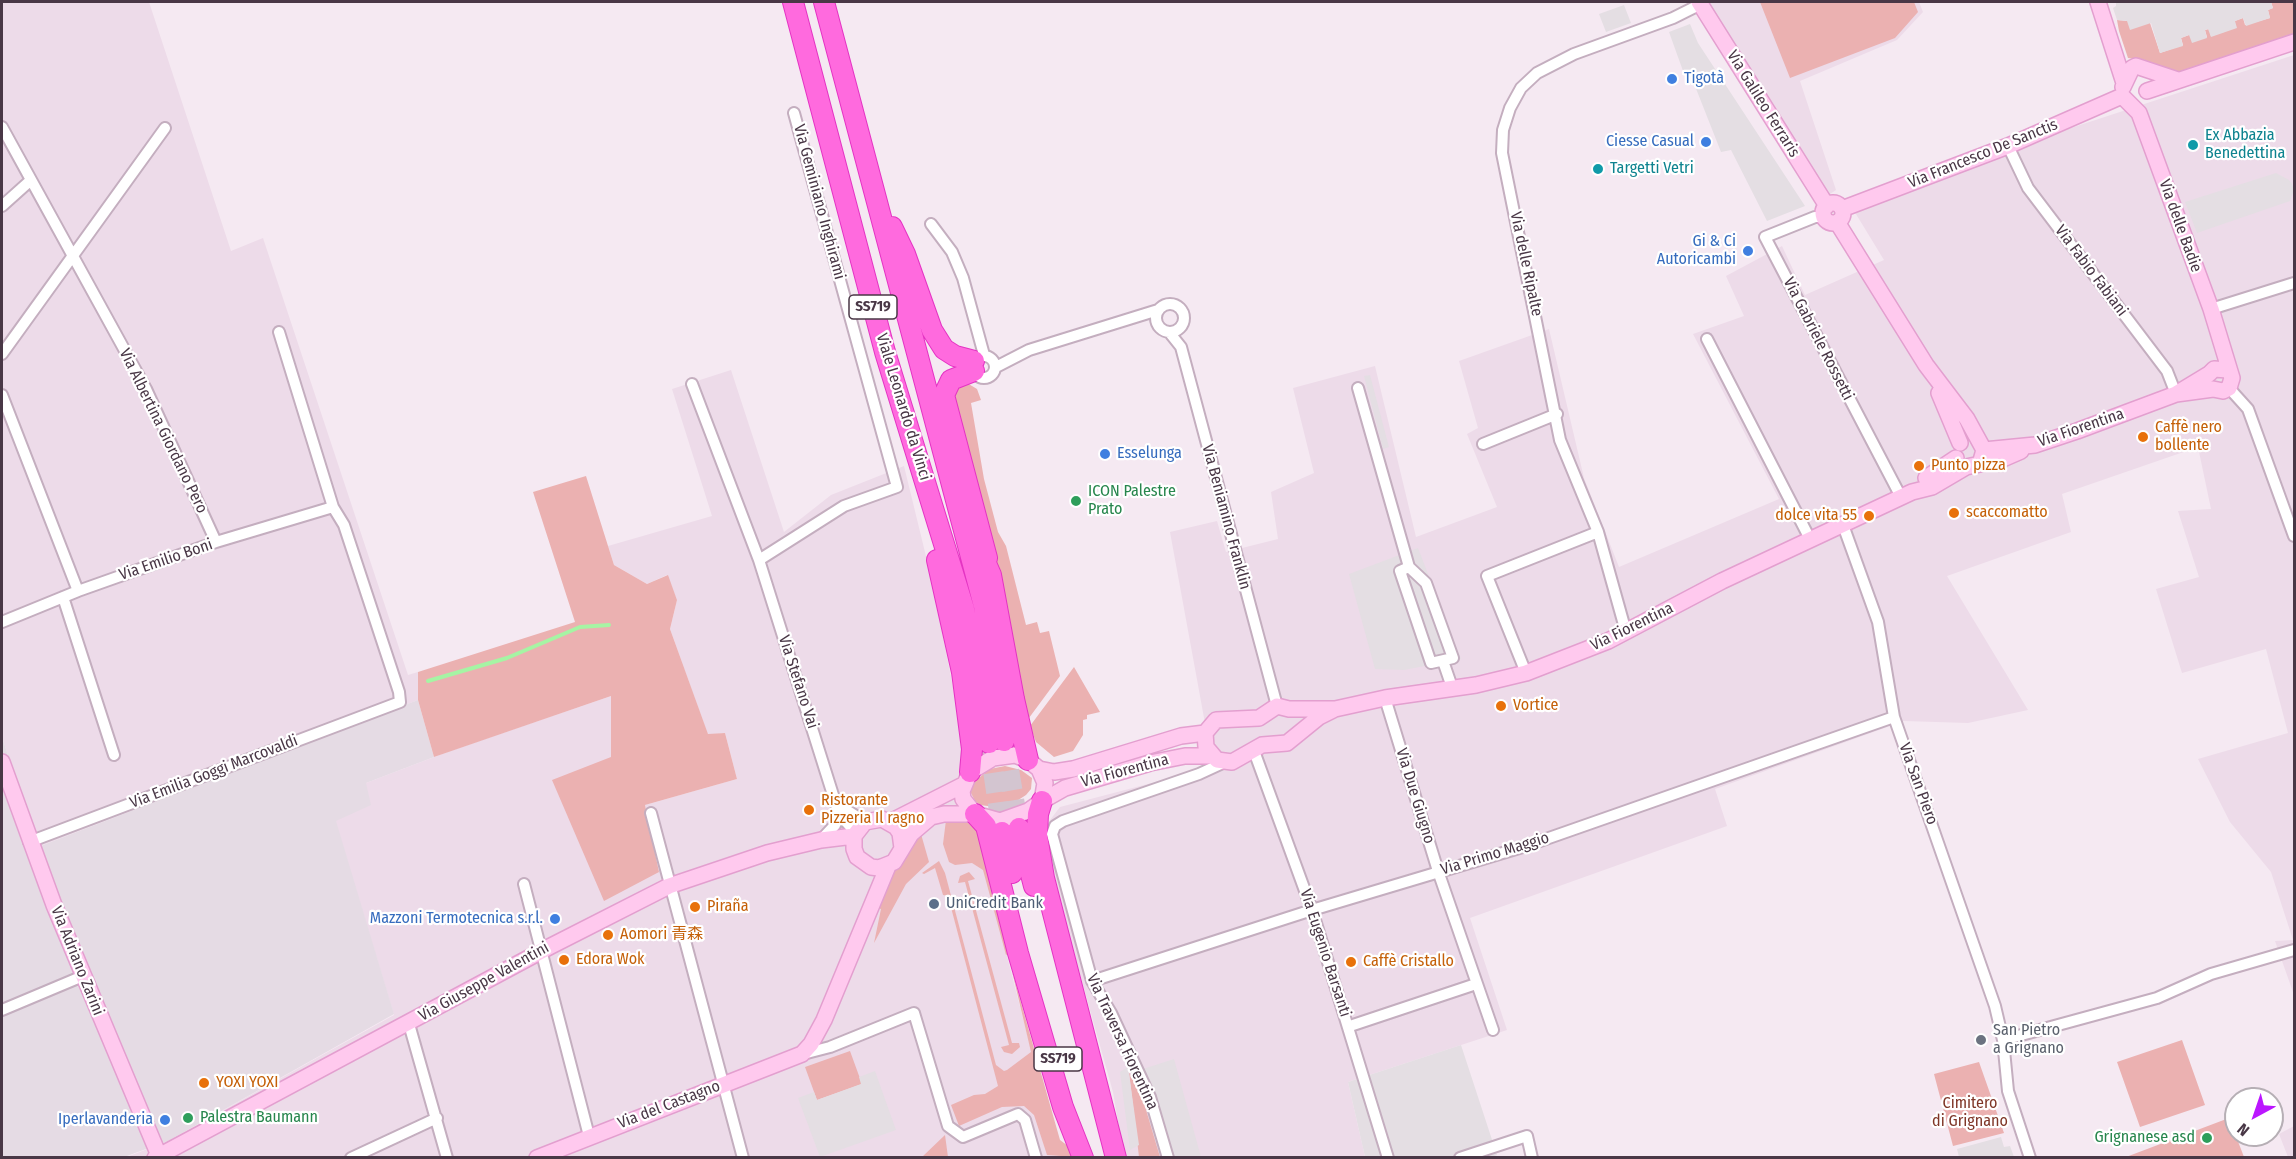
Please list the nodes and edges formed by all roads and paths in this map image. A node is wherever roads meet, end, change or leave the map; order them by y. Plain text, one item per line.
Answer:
1 (793, 2) edge
2 (824, 2) edge
3 (2098, 2) edge
4 (1700, 3) edge
5 (2295, 42) edge
6 (2114, 51) junction
7 (2132, 68) junction
8 (2151, 72) junction
9 (2178, 80) junction
10 (2134, 97) junction
11 (794, 113) dead end
12 (2, 127) edge
13 (165, 128) dead end
14 (2008, 146) junction
15 (31, 180) junction
16 (872, 186) junction
17 (2, 206) edge
18 (1833, 214) junction
19 (931, 224) dead end
20 (72, 257) junction
21 (2295, 284) edge
22 (2211, 309) junction
23 (1157, 316) junction
24 (279, 332) dead end
25 (1169, 332) junction
26 (1707, 339) dead end
27 (2, 354) edge
28 (984, 363) junction
29 (1926, 365) junction
30 (2216, 375) junction
31 (692, 384) dead end
32 (1358, 388) dead end
33 (2229, 388) joint
34 (2176, 394) junction
35 (2, 395) edge
36 (1557, 414) junction
37 (913, 439) junction
38 (1483, 444) dead end
39 (1982, 452) junction
40 (1961, 456) junction
41 (950, 476) junction
42 (1907, 495) junction
43 (333, 507) junction
44 (1843, 525) junction
45 (1598, 532) junction
46 (2295, 536) edge
47 (1810, 539) junction
48 (216, 542) junction
49 (759, 560) junction
50 (1409, 567) junction
51 (991, 575) junction
52 (78, 591) junction
53 (63, 597) junction
54 (2, 622) edge
55 (1626, 632) junction
56 (1443, 661) junction
57 (1526, 673) junction
58 (1453, 690) junction
59 (1385, 698) junction
60 (1283, 707) junction
61 (1335, 710) junction
62 (1894, 717) junction
63 (1301, 732) junction
64 (1205, 733) junction
65 (1254, 751) junction
66 (114, 755) dead end
67 (1219, 759) junction
68 (2, 762) edge
69 (1034, 764) junction
70 (966, 778) junction
71 (1042, 801) junction
72 (838, 809) junction
73 (651, 813) dead end
74 (975, 814) junction
75 (890, 822) junction
76 (857, 835) junction
77 (823, 839) junction
78 (29, 842) junction
79 (902, 848) junction
80 (888, 866) junction
81 (1438, 872) junction
82 (524, 884) dead end
83 (669, 886) junction
84 (1312, 910) junction
85 (2295, 950) edge
86 (540, 951) junction
87 (83, 976) junction
88 (1092, 981) junction
89 (1476, 984) junction
90 (2, 1010) edge
91 (409, 1024) junction
92 (1350, 1026) junction
93 (820, 1029) junction
94 (1493, 1030) dead end
95 (2003, 1040) junction
96 (843, 1041) junction
97 (801, 1054) junction
98 (723, 1083) junction
99 (436, 1118) junction
100 (589, 1136) junction
101 (564, 1152) edge
102 (1116, 1156) edge
103 (158, 1157) edge
104 (351, 1158) edge
105 (447, 1158) edge
106 (537, 1158) edge
107 (743, 1158) edge
108 (1036, 1158) edge
109 (1084, 1158) edge
110 (1168, 1158) edge
111 (1388, 1158) edge
112 (1460, 1158) edge
113 (1533, 1158) edge
114 (2030, 1158) edge

1 - 37 highway, Viale Leonardo da Vinci / SS719
2 - 16 highway, Viale Leonardo da Vinci / SS719
3 - 6 street, Via delle Badie
4 - 18 street, Via Galileo Ferraris
4 - 36 street, Via delle Ripalte
5 - 9 street, Via Francesco De Sanctis
6 - 7 street, Via delle Badie
6 - 10 street, Via delle Badie
7 - 8 street
7 - 10 street
8 - 9 street
8 - 10 street
9 - 10 street, Via Francesco De Sanctis
10 - 14 street, Via Francesco De Sanctis
10 - 22 street, Via delle Badie
11 - 49 street, Via Geminiano Inghirami
12 - 15 street, Via Albertina Giordano Pero
13 - 20 street
14 - 18 street, Via Francesco De Sanctis
14 - 34 street, Via Fabio Fabiani
15 - 17 street
15 - 20 street, Via Albertina Giordano Pero
16 - 28 highway
16 - 41 highway, Viale Leonardo da Vinci / SS719
18 - 29 street, Via Galileo Ferraris
18 - 42 street, Via Gabriele Rossetti
19 - 28 street
20 - 27 street
20 - 48 street, Via Albertina Giordano Pero
21 - 22 street
22 - 30 street, Via delle Badie
23 - 25 street
23 - 25 street
23 - 28 street
24 - 43 street
25 - 60 street, Via Beniamino Franklin
26 - 47 street
28 - 51 highway
29 - 39 street, Via Galileo Ferraris
29 - 40 street, Via Galileo Ferraris
30 - 33 street, Via delle Badie
30 - 34 street, Via Fiorentina
31 - 49 street, Via Stefano Vai
32 - 50 street
33 - 46 street
34 - 39 street, Via Fiorentina
35 - 52 street
36 - 38 street
36 - 45 street, Via delle Ripalte
37 - 41 highway, Viale Leonardo da Vinci / SS719
37 - 70 highway
39 - 40 street, Via Fiorentina
39 - 40 street, Via Fiorentina
40 - 42 street, Via Fiorentina
41 - 51 highway
42 - 44 street, Via Fiorentina
43 - 48 street, Via Emilio Boni
43 - 78 street, Via Emilia Goggi Marcovaldi
44 - 47 street, Via Fiorentina
44 - 62 street, Via San Piero
45 - 55 street, Via delle Ripalte
45 - 57 street
47 - 55 street, Via Fiorentina
48 - 52 street, Via Emilio Boni
49 - 72 street, Via Stefano Vai
50 - 56 street
50 - 56 street
51 - 69 highway
52 - 53 street, Via Emilio Boni
53 - 54 street, Via Emilio Boni
53 - 66 street
55 - 57 street, Via Fiorentina
56 - 58 street
57 - 58 street, Via Fiorentina
58 - 59 street, Via Fiorentina
59 - 61 street, Via Fiorentina
59 - 81 street, Via Due Giugno
60 - 61 street, Via Fiorentina
60 - 63 street
60 - 64 street, Via Fiorentina
61 - 63 street, Via Fiorentina
62 - 81 street, Via Primo Maggio
62 - 95 street, Via San Piero
63 - 65 street, Via Fiorentina
64 - 67 street
64 - 69 street, Via Fiorentina
65 - 67 street, Via Fiorentina
65 - 84 street, Via Eugenio Barsanti
67 - 71 street, Via Fiorentina
67 - 88 street, Via Traversa Fiorentina
68 - 78 street, Via Adriano Zarini
69 - 70 street
69 - 71 street
70 - 74 street
70 - 75 street
71 - 74 street
71 - 102 highway
72 - 76 street
72 - 77 street
73 - 83 street
74 - 79 street
74 - 109 highway
75 - 76 street
75 - 79 street
76 - 77 street, Via Giuseppe Valentini
76 - 80 street
77 - 83 street, Via Giuseppe Valentini
78 - 87 street, Via Adriano Zarini
79 - 80 street
80 - 93 street
81 - 84 street, Via Primo Maggio
81 - 89 street, Via Due Giugno
82 - 86 street
83 - 86 street, Via Giuseppe Valentini
83 - 98 street
84 - 88 street, Via Primo Maggio
84 - 92 street, Via Eugenio Barsanti
85 - 95 street
86 - 91 street, Via Giuseppe Valentini
86 - 100 street
87 - 90 street
87 - 103 street, Via Adriano Zarini
88 - 110 street, Via Traversa Fiorentina
89 - 92 street
89 - 94 street, Via Due Giugno
91 - 99 street
91 - 103 street, Via Giuseppe Valentini
92 - 111 street, Via Eugenio Barsanti
93 - 96 street
93 - 97 street
95 - 114 street, Via San Piero
96 - 97 street, Via del Castagno
96 - 108 street, Via del Castagno
97 - 98 street, Via del Castagno
98 - 100 street, Via del Castagno
98 - 107 street
99 - 104 street
99 - 105 street
100 - 101 street, Via del Castagno
101 - 106 street, Via del Castagno
102 - 109 highway, SS719
112 - 113 street

